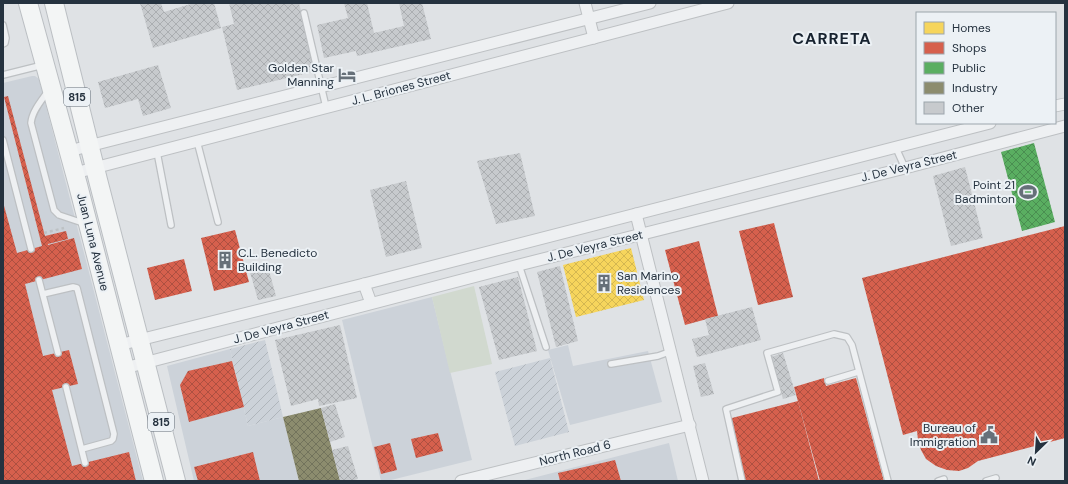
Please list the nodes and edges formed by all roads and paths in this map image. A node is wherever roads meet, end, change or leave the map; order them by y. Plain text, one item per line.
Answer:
1 (28, 3) edge
2 (54, 3) edge
3 (585, 3) edge
4 (650, 3) edge
5 (728, 3) edge
6 (304, 13) dead end
7 (590, 19) junction
8 (3, 25) edge
9 (594, 38) junction
10 (3, 44) edge
11 (45, 64) junction
12 (3, 75) edge
13 (51, 86) junction
14 (322, 87) junction
15 (326, 107) junction
16 (986, 124) edge
17 (1065, 126) edge
18 (3, 140) edge
19 (197, 141) junction
20 (89, 145) junction
21 (896, 148) junction
22 (69, 151) junction
23 (157, 152) junction
24 (95, 168) junction
25 (905, 168) junction
26 (75, 173) junction
27 (636, 214) junction
28 (218, 222) dead end
29 (88, 225) junction
30 (171, 225) dead end
31 (64, 228) dead end
32 (44, 233) dead end
33 (641, 234) junction
34 (31, 249) dead end
35 (519, 264) junction
36 (39, 280) dead end
37 (364, 284) junction
38 (43, 294) junction
39 (371, 303) junction
40 (140, 340) junction
41 (119, 345) junction
42 (546, 347) dead end
43 (669, 352) junction
44 (58, 353) dead end
45 (146, 362) junction
46 (612, 364) dead end
47 (125, 368) junction
48 (858, 372) junction
49 (828, 380) dead end
50 (66, 387) dead end
51 (690, 425) junction
52 (82, 449) junction
53 (85, 463) dead end
54 (996, 478) dead end
55 (154, 481) edge
56 (176, 481) edge
57 (461, 481) edge
58 (703, 481) edge
59 (742, 481) edge
60 (888, 481) edge
61 (986, 481) edge

1 - 11 main road, Juan Luna Avenue / 815
2 - 20 main road, Juan Luna Avenue / 815
3 - 7 street
4 - 7 street, J. L. Briones Street
5 - 9 street, J. L. Briones Street
6 - 14 lane
7 - 9 street
7 - 14 street, J. L. Briones Street
8 - 10 lane
9 - 15 street, J. L. Briones Street
11 - 12 lane
11 - 13 main road, Juan Luna Avenue / 815
13 - 22 main road, Juan Luna Avenue / 815
13 - 29 lane
14 - 15 lane
14 - 20 street, J. L. Briones Street
15 - 19 street, J. L. Briones Street
16 - 21 street, J. De Veyra Street
17 - 25 street, J. De Veyra Street
18 - 34 lane
19 - 23 street, J. L. Briones Street
19 - 28 lane
20 - 22 street, J. L. Briones Street
20 - 24 main road, Juan Luna Avenue / 815
21 - 25 lane
21 - 27 street, J. De Veyra Street
22 - 26 main road, Juan Luna Avenue / 815
23 - 24 street, J. L. Briones Street
23 - 30 lane
24 - 26 street, J. L. Briones Street
24 - 40 main road, Juan Luna Avenue / 815
25 - 33 street, J. De Veyra Street
26 - 29 main road, Juan Luna Avenue / 815
27 - 33 street
27 - 37 street, J. De Veyra Street
29 - 41 main road, Juan Luna Avenue / 815
31 - 32 path
33 - 35 street, J. De Veyra Street
33 - 43 street
35 - 39 street, J. De Veyra Street
35 - 42 lane
36 - 38 lane
37 - 39 street
37 - 40 street, J. De Veyra Street
38 - 44 lane
38 - 52 lane
39 - 45 street, J. De Veyra Street
40 - 41 street, J. De Veyra Street
40 - 45 main road, Juan Luna Avenue / 815
41 - 47 main road, Juan Luna Avenue / 815
43 - 46 lane
43 - 51 street
45 - 47 street, J. De Veyra Street
45 - 56 main road, Juan Luna Avenue / 815
47 - 55 main road, Juan Luna Avenue / 815
48 - 49 lane
48 - 59 lane
48 - 60 lane
50 - 52 lane
51 - 57 street, North Road 6
51 - 58 street
52 - 53 lane
54 - 61 lane

